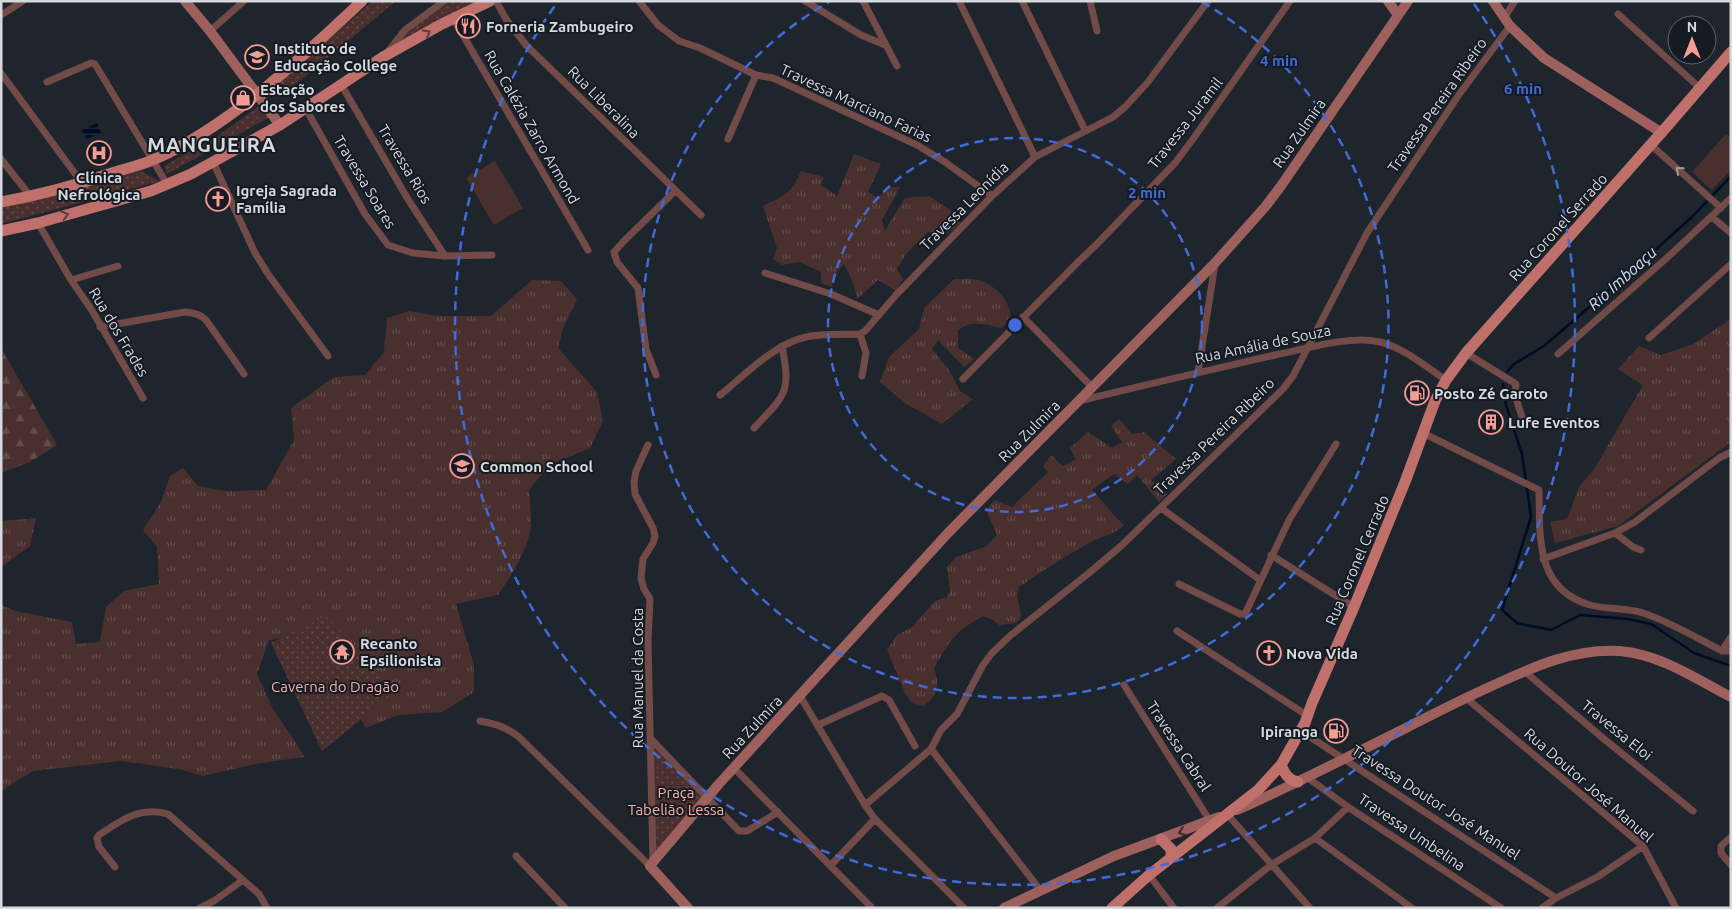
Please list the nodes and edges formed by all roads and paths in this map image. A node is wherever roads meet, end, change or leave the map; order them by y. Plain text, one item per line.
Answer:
1 (23, 1) edge
2 (185, 1) edge
3 (244, 1) edge
4 (362, 1) edge
5 (444, 1) edge
6 (490, 1) edge
7 (496, 1) edge
8 (639, 1) edge
9 (805, 1) edge
10 (864, 1) edge
11 (959, 1) edge
12 (1022, 1) edge
13 (1090, 1) edge
14 (1290, 1) edge
15 (1388, 1) edge
16 (1408, 1) edge
17 (1493, 1) edge
18 (1515, 1) edge
19 (1207, 2) edge
20 (1618, 14) dead end
21 (1, 15) edge
22 (1398, 15) junction
23 (453, 18) junction
24 (1507, 22) junction
25 (210, 31) junction
26 (1097, 31) dead end
27 (884, 45) junction
28 (1731, 52) edge
29 (383, 57) junction
30 (897, 66) dead end
31 (1, 73) edge
32 (756, 74) junction
33 (47, 82) dead end
34 (342, 86) junction
35 (1700, 88) junction
36 (257, 94) junction
37 (306, 109) junction
38 (280, 125) junction
39 (1085, 130) junction
40 (1662, 132) junction
41 (728, 139) dead end
42 (1651, 145) junction
43 (1035, 157) junction
44 (1, 159) edge
45 (153, 160) junction
46 (213, 162) junction
47 (82, 183) junction
48 (167, 184) junction
49 (675, 192) junction
50 (31, 196) junction
51 (992, 196) junction
52 (1731, 198) edge
53 (1, 202) edge
54 (1721, 208) junction
55 (701, 216) dead end
56 (1712, 216) junction
57 (38, 223) junction
58 (1, 231) edge
59 (1731, 233) edge
60 (588, 250) dead end
61 (492, 254) dead end
62 (445, 256) junction
63 (1215, 263) junction
64 (1731, 264) edge
65 (118, 266) dead end
66 (765, 273) dead end
67 (71, 280) junction
68 (879, 315) junction
69 (1023, 317) junction
70 (100, 327) junction
71 (860, 334) junction
72 (1649, 338) dead end
73 (782, 346) junction
74 (1307, 349) junction
75 (1466, 353) junction
76 (1558, 354) dead end
77 (328, 356) dead end
78 (1198, 372) junction
79 (244, 374) dead end
80 (656, 375) dead end
81 (862, 376) dead end
82 (963, 379) dead end
83 (1446, 380) junction
84 (1092, 387) junction
85 (720, 395) dead end
86 (143, 398) dead end
87 (1079, 402) junction
88 (1522, 417) dead end
89 (754, 428) dead end
90 (1423, 433) junction
91 (1336, 444) dead end
92 (648, 445) dead end
93 (1731, 452) edge
94 (1160, 508) junction
95 (1615, 533) junction
96 (1641, 550) dead end
97 (1271, 555) junction
98 (1543, 559) junction
99 (1260, 580) junction
100 (1179, 584) dead end
101 (1354, 607) junction
102 (1177, 631) dead end
103 (1731, 638) edge
104 (1722, 651) junction
105 (1731, 651) edge
106 (1524, 671) junction
107 (1124, 685) dead end
108 (800, 696) junction
109 (1731, 697) edge
110 (1466, 698) junction
111 (1308, 716) junction
112 (480, 721) dead end
113 (818, 725) junction
114 (1301, 731) junction
115 (651, 739) junction
116 (915, 746) dead end
117 (931, 749) junction
118 (1345, 759) junction
119 (1281, 765) junction
120 (734, 768) junction
121 (1303, 780) junction
122 (707, 799) junction
123 (865, 805) junction
124 (1348, 807) junction
125 (1693, 810) dead end
126 (778, 812) junction
127 (1227, 814) junction
128 (875, 819) junction
129 (1210, 821) junction
130 (1731, 837) edge
131 (1315, 838) junction
132 (1161, 839) junction
133 (1643, 846) junction
134 (516, 856) dead end
135 (1171, 857) junction
136 (652, 864) junction
137 (831, 865) junction
138 (1731, 865) edge
139 (1271, 866) junction
140 (114, 867) dead end
141 (1149, 874) junction
142 (243, 880) junction
143 (1041, 890) junction
144 (1556, 898) junction
145 (200, 908) edge
146 (267, 908) edge
147 (565, 908) edge
148 (688, 908) edge
149 (872, 908) edge
150 (964, 908) edge
151 (1004, 908) edge
152 (1112, 908) edge
153 (1174, 908) edge
154 (1217, 908) edge
155 (1310, 908) edge
156 (1412, 908) edge
157 (1501, 908) edge
158 (1542, 908) edge
159 (1676, 908) edge

1 - 21 street
2 - 25 street
3 - 25 street
4 - 36 main road
5 - 29 street
6 - 23 main road
7 - 49 street, Rua Liberalina
8 - 32 street, Travessa Marciano Farias
9 - 27 street
10 - 27 street
11 - 43 street
12 - 39 street
13 - 26 street
14 - 69 street, Travessa Juramil
15 - 22 street
16 - 22 street, Rua Zulmira
17 - 24 street
18 - 24 street, Travessa Pereira Ribeiro
19 - 39 street, Travessa Leonídia
20 - 35 street
22 - 63 street, Rua Zulmira
29 -> 23 main road
23 - 60 street, Rua Calézia Zarro Armond
24 - 40 street
24 - 74 street, Travessa Pereira Ribeiro
25 - 36 street
27 - 30 street
28 - 35 main road, Rua Coronel Serrado
29 - 34 main road
31 - 47 street
32 - 41 street, Travessa Marciano Farias
32 - 51 street, Travessa Marciano Farias
33 - 45 street
34 - 37 main road
34 - 62 street, Travessa Rios
35 - 40 main road, Rua Coronel Serrado
36 - 38 street
36 - 45 main road
37 - 38 main road
37 - 62 street, Travessa Soares
38 - 46 main road
39 - 43 street, Travessa Leonídia
40 - 42 main road, Rua Coronel Serrado
54 -> 42 street
42 - 75 main road, Rua Coronel Serrado
43 - 51 street, Travessa Leonídia
44 - 50 street
45 - 47 main road
45 - 48 street
46 - 48 main road
46 - 77 street
47 - 50 main road
57 -> 48 main road
49 - 55 street, Rua Liberalina
49 - 80 street
50 - 53 main road
51 - 68 street, Travessa Leonídia
52 - 54 street
54 - 56 street
56 - 59 street
56 - 76 street
57 - 58 main road
57 - 67 street, Rua dos Frades
61 - 62 street, Travessa Soares
63 - 78 street
63 - 84 street, Rua Zulmira
64 - 72 street
65 - 67 street, Rua dos Frades
66 - 68 street
67 - 70 street, Rua dos Frades
68 - 71 street, Travessa Leonídia
69 - 82 street, Travessa Juramil
69 - 84 street
70 - 79 street
70 - 86 street, Rua dos Frades
71 - 73 street
71 - 81 street
73 - 85 street
73 - 89 street
74 - 78 street, Rua Amália de Souza
74 - 83 street, Rua Amália de Souza
74 - 94 street, Travessa Pereira Ribeiro
75 - 83 main road, Rua Coronel Serrado
75 - 88 street
78 - 87 street, Rua Amália de Souza
83 - 90 main road, Rua Coronel Serrado
84 - 87 street, Rua Zulmira
87 - 108 street, Rua Zulmira
90 - 98 street
90 - 101 main road, Rua Coronel Cerrado
91 - 97 street
92 - 115 street, Rua Manuel da Costa
93 - 95 street
94 - 99 street
94 - 117 street, Travessa Pereira Ribeiro
95 - 96 street
95 - 98 street
97 - 99 street
97 - 101 street
98 - 104 street
99 - 100 street
101 - 111 main road, Rua Coronel Cerrado
102 - 111 street
103 - 104 street
104 - 105 street
106 - 109 street
106 - 110 street
106 - 125 street, Travessa Eloi
107 - 129 street, Travessa Cabral
108 - 113 street
108 - 120 street, Rua Zulmira
110 - 118 street
110 - 133 street, Rua Doutor José Manuel
111 - 114 main road, Rua Coronel Cerrado
112 - 136 street
113 - 116 street
113 - 123 street
114 - 118 street, Travessa Doutor José Manuel
114 - 119 main road, Rua Coronel Cerrado
115 - 122 street
115 - 136 street, Rua Manuel da Costa
117 - 123 street, Travessa Pereira Ribeiro
117 - 143 street
118 - 121 street
118 - 144 street, Travessa Doutor José Manuel
119 - 121 main road
119 - 127 main road, Rua Coronel Cerrado
120 - 122 street, Rua Zulmira
120 - 126 street
121 - 124 street, Travessa Umbelina
121 - 127 street
122 - 126 street
122 - 136 street, Rua Zulmira
123 - 128 street
124 - 131 street
124 - 157 street, Travessa Umbelina
126 - 137 street
127 - 129 street
127 - 135 main road, Rua Coronel Cerrado
127 - 139 street
128 - 137 street
128 - 150 street
129 -> 132 street
130 - 138 street
131 - 139 street
131 - 156 street
132 - 135 main road
132 - 143 street
133 - 144 street
133 - 159 street, Rua Doutor José Manuel
134 - 147 street
135 - 141 main road, Rua Coronel Cerrado
136 - 148 street
137 - 149 street
139 - 154 street
139 - 155 street
140 - 142 street
141 - 152 main road, Rua Coronel Cerrado
141 - 153 street
142 - 145 street
142 - 146 street
143 - 151 street
144 - 158 street

